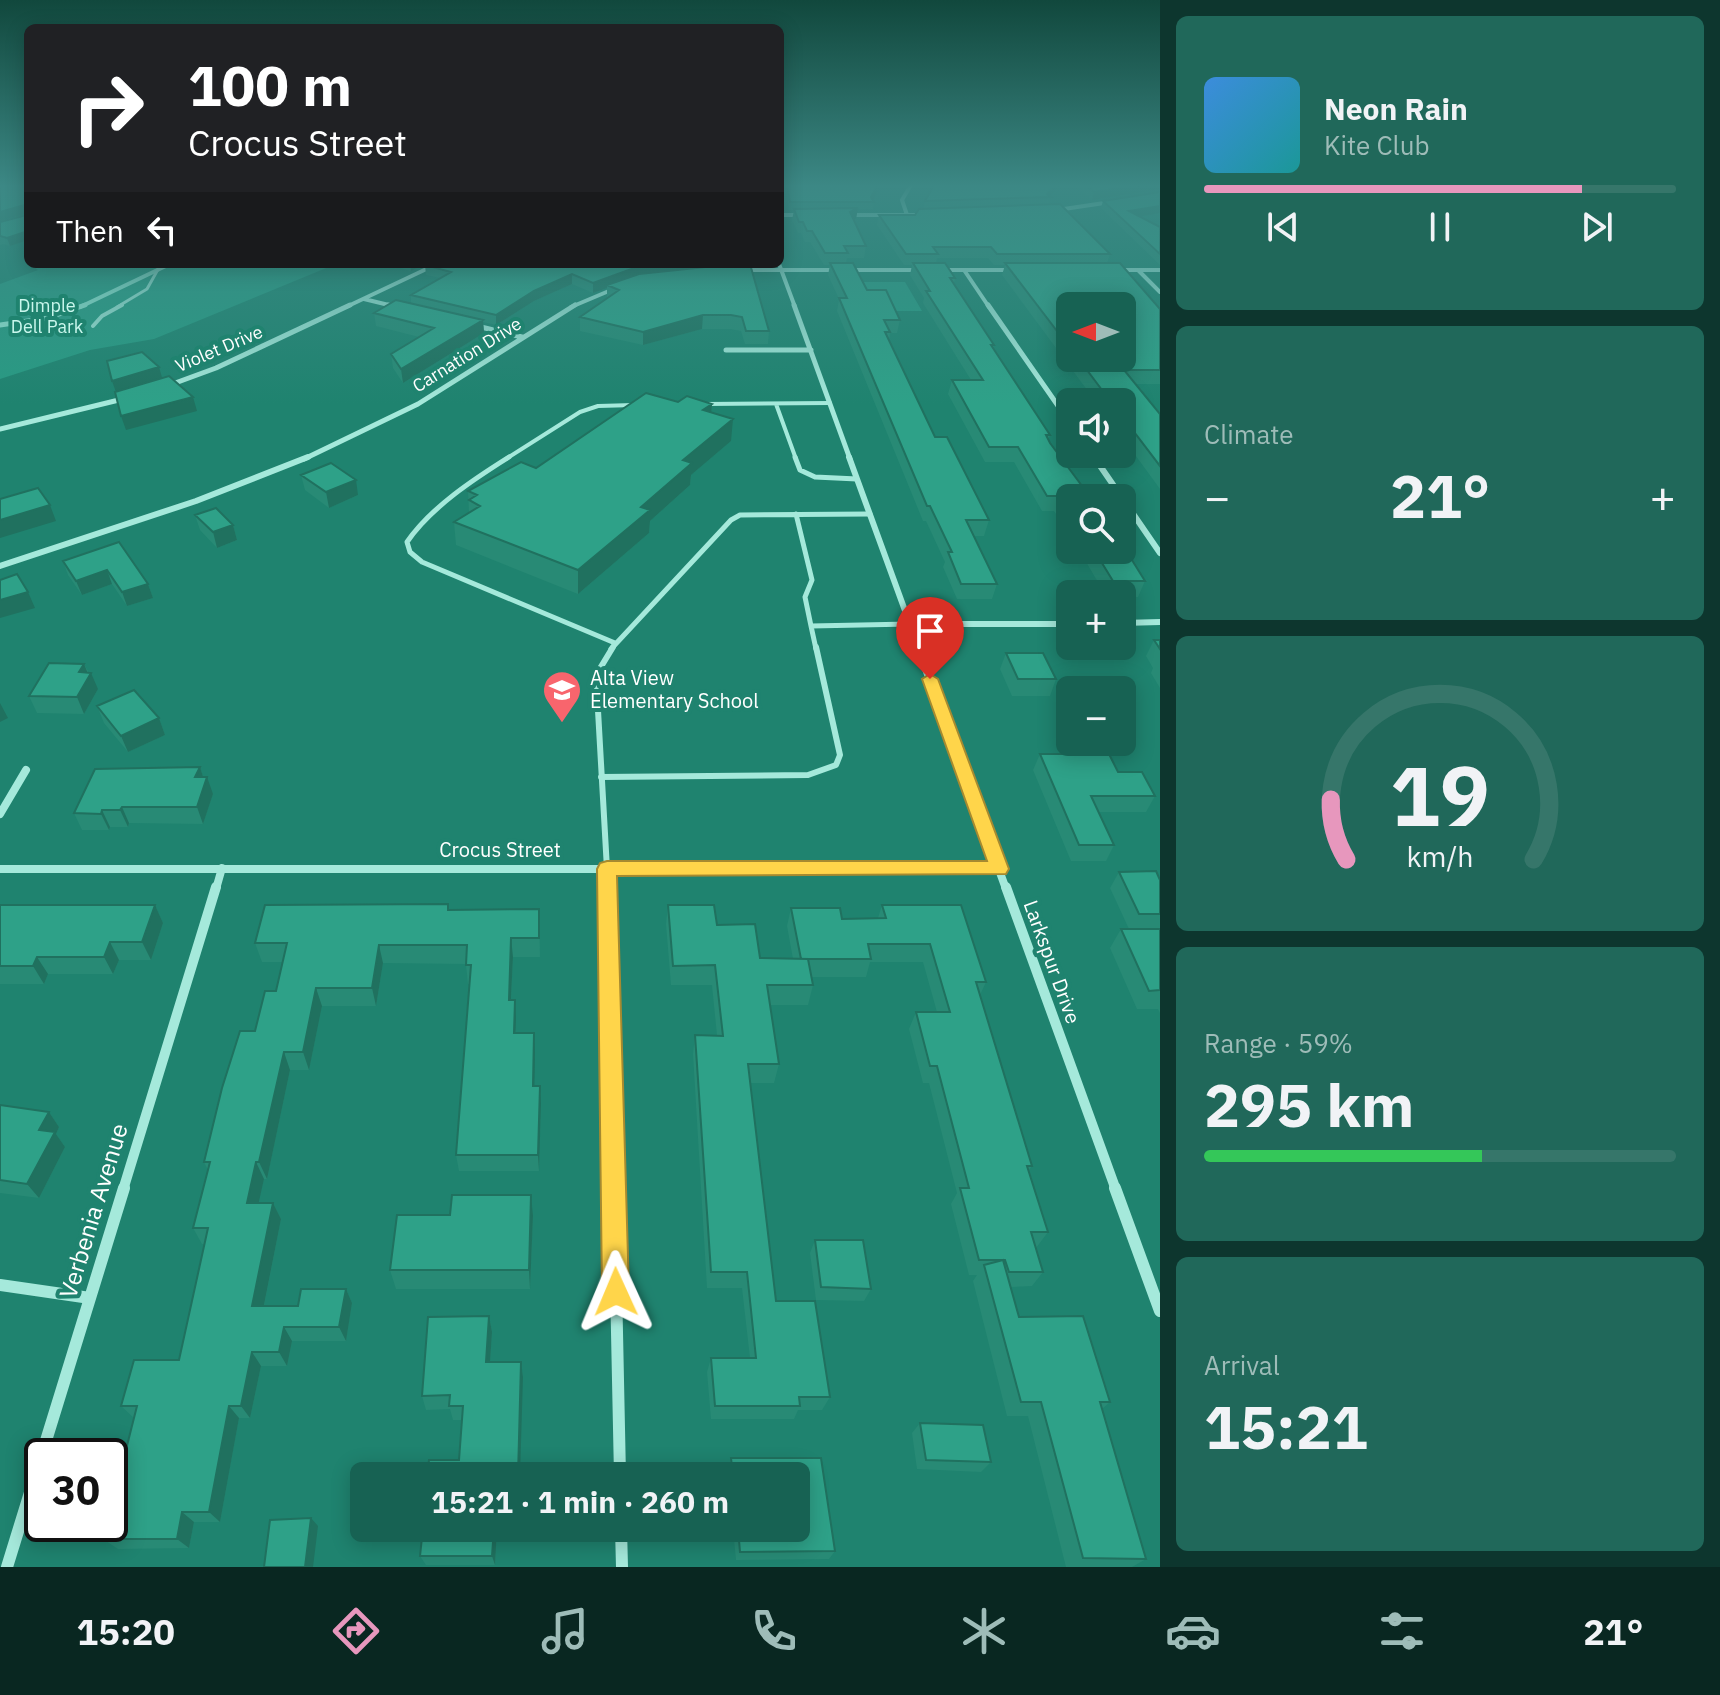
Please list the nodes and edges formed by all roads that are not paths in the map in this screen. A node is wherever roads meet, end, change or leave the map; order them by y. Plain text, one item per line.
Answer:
1 (784, 267) edge
2 (159, 268) edge
3 (429, 268) edge
4 (764, 268) edge
5 (780, 268) edge
6 (731, 270) edge
7 (964, 270) junction
8 (1025, 270) edge
9 (1111, 270) edge
10 (1138, 270) junction
11 (1160, 270) edge
12 (623, 286) edge
13 (1160, 292) edge
14 (363, 299) junction
15 (406, 309) edge
16 (464, 323) edge
17 (93, 326) dead end
18 (522, 337) junction
19 (726, 350) dead end
20 (811, 350) junction
21 (157, 390) edge
22 (136, 396) edge
23 (830, 403) junction
24 (1056, 403) edge
25 (703, 404) edge
26 (776, 404) junction
27 (640, 405) edge
28 (0, 429) edge
29 (1102, 468) edge
30 (857, 479) junction
31 (796, 514) junction
32 (870, 514) junction
33 (1160, 553) edge
34 (0, 566) edge
35 (1160, 622) edge
36 (1136, 623) edge
37 (910, 624) junction
38 (1056, 624) edge
39 (811, 626) junction
40 (615, 643) junction
41 (26, 770) dead end
42 (601, 777) junction
43 (0, 814) edge
44 (222, 868) junction
45 (0, 869) edge
46 (607, 869) junction
47 (999, 869) junction
48 (0, 1285) edge
49 (90, 1298) junction
50 (1160, 1311) edge
51 (620, 1462) edge
52 (621, 1542) edge
53 (7, 1567) edge
54 (622, 1567) edge

1 - 7 street
2 - 17 lane
3 - 14 street, Violet Drive
4 - 6 street
5 - 20 street, Larkspur Drive
7 - 8 street
7 - 24 street
9 - 10 street
10 - 11 street
10 - 13 street
12 - 18 street, Carnation Drive
14 - 15 street
14 - 21 street, Violet Drive
16 - 18 street
18 - 34 street, Carnation Drive
19 - 20 street
20 - 23 street, Larkspur Drive
22 - 28 street
23 - 26 lane
23 - 30 street, Larkspur Drive
25 - 26 lane
26 - 30 lane
27 - 40 lane
29 - 33 street
30 - 32 street, Larkspur Drive
31 - 32 lane
31 - 39 lane
31 - 40 lane
32 - 37 street, Larkspur Drive
35 - 36 street
37 - 38 street
37 - 39 lane
37 - 47 street, Larkspur Drive
39 - 42 lane
40 - 42 lane
41 - 43 street
42 - 46 lane
44 - 45 street, Crocus Street
44 - 46 street, Crocus Street
44 - 49 street, Verbenia Avenue
46 - 47 street, Crocus Street
46 - 51 street
47 - 50 street, Larkspur Drive
48 - 49 street
49 - 53 street, Verbenia Avenue
52 - 54 street

